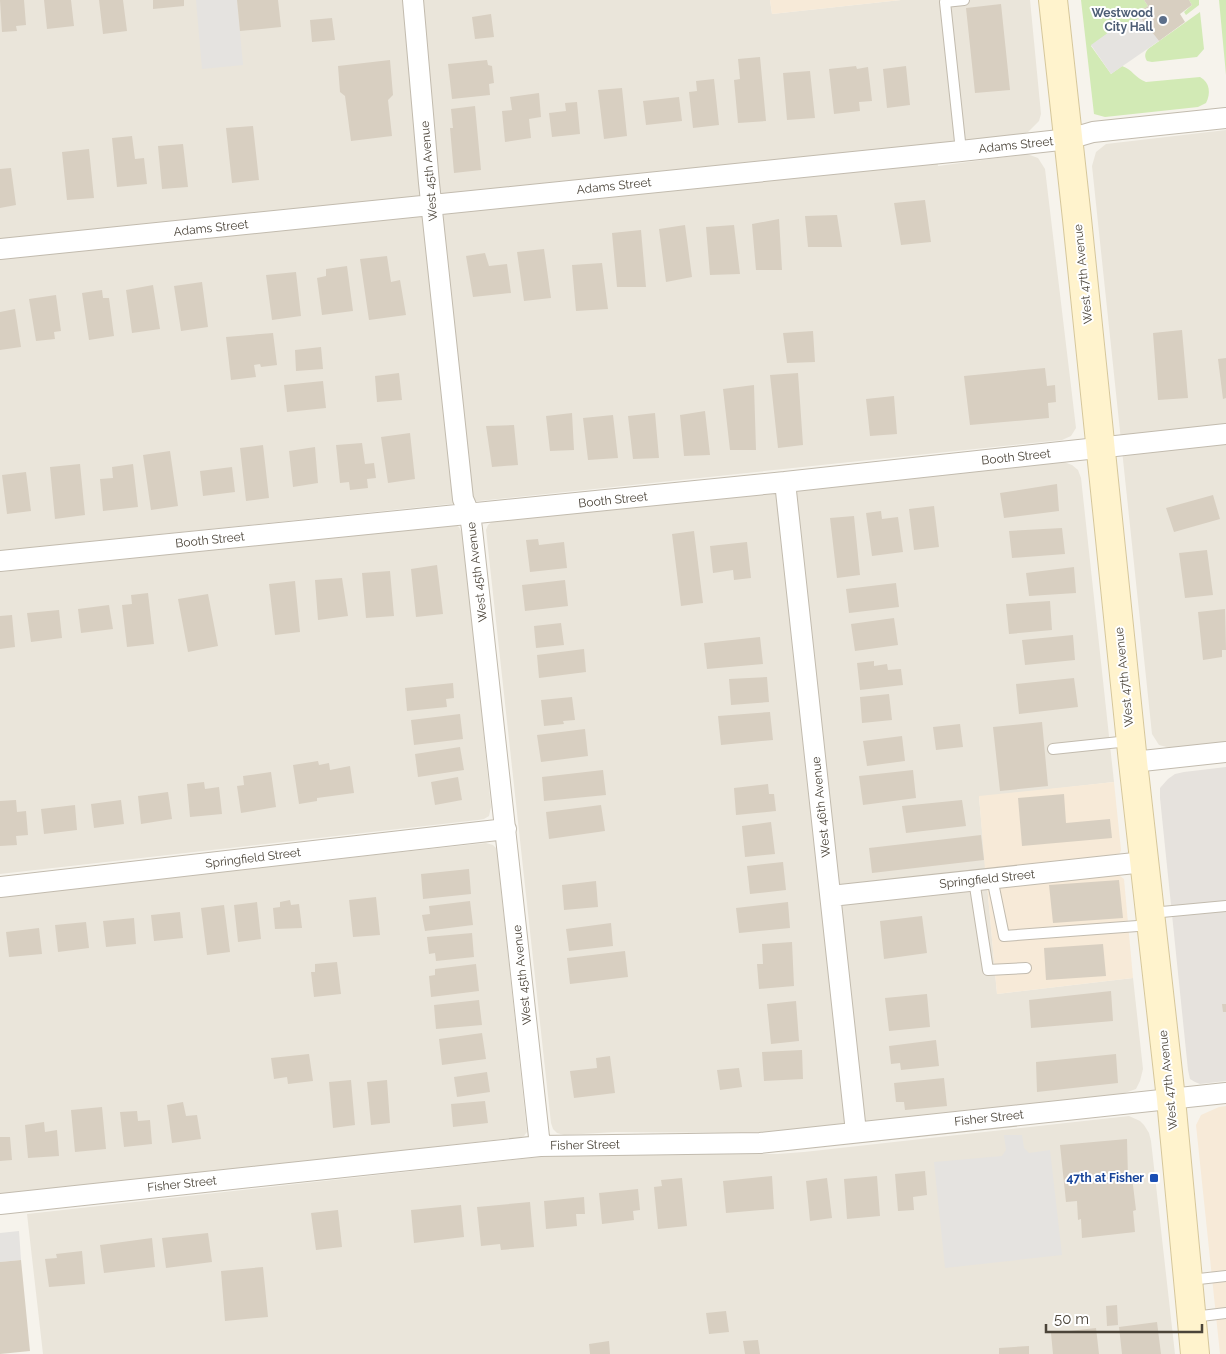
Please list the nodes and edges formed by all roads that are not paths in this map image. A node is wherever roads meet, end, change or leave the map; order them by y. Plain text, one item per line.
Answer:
1 (413, 0) edge
2 (964, 0) edge
3 (1053, 0) edge
4 (1226, 118) edge
5 (1069, 139) junction
6 (961, 151) junction
7 (432, 205) junction
8 (0, 249) edge
9 (1226, 434) edge
10 (1101, 447) junction
11 (785, 482) junction
12 (470, 514) junction
13 (0, 561) edge
14 (1053, 749) dead end
15 (1132, 751) junction
16 (1226, 752) edge
17 (506, 830) junction
18 (1144, 862) junction
19 (983, 879) junction
20 (0, 887) edge
21 (831, 896) junction
22 (1226, 906) edge
23 (1150, 919) junction
24 (1026, 968) dead end
25 (1226, 1093) edge
26 (1170, 1099) junction
27 (856, 1132) junction
28 (540, 1146) junction
29 (0, 1204) edge
30 (1226, 1276) edge
31 (1188, 1280) junction
32 (1226, 1313) edge
33 (1192, 1317) junction
34 (1195, 1354) edge

1 - 7 street, West 45th Avenue
2 - 6 lane
3 - 5 street, West 47th Avenue
4 - 5 street, Adams Street
5 - 6 street, Adams Street
5 - 10 street, West 47th Avenue
6 - 7 street, Adams Street
7 - 8 street, Adams Street
7 - 12 street, West 45th Avenue
9 - 10 street, Booth Street
10 - 11 street, Booth Street
10 - 15 street, West 47th Avenue
11 - 12 street, Booth Street
11 - 21 street, West 46th Avenue
12 - 13 street, Booth Street
12 - 17 street, West 45th Avenue
14 - 15 lane
15 - 16 street
15 - 18 street, West 47th Avenue
17 - 20 street, Springfield Street
17 - 28 street, West 45th Avenue
18 - 19 street, Springfield Street
18 - 23 street, West 47th Avenue
19 - 21 street, Springfield Street
19 - 23 lane
19 - 24 lane
21 - 27 street, West 46th Avenue
22 - 23 lane
23 - 26 street, West 47th Avenue
25 - 26 street, Fisher Street
26 - 27 street, Fisher Street
26 - 31 street, West 47th Avenue
27 - 28 street, Fisher Street
28 - 29 street, Fisher Street
30 - 31 lane
31 - 33 street, West 47th Avenue
32 - 33 lane
33 - 34 street, West 47th Avenue

